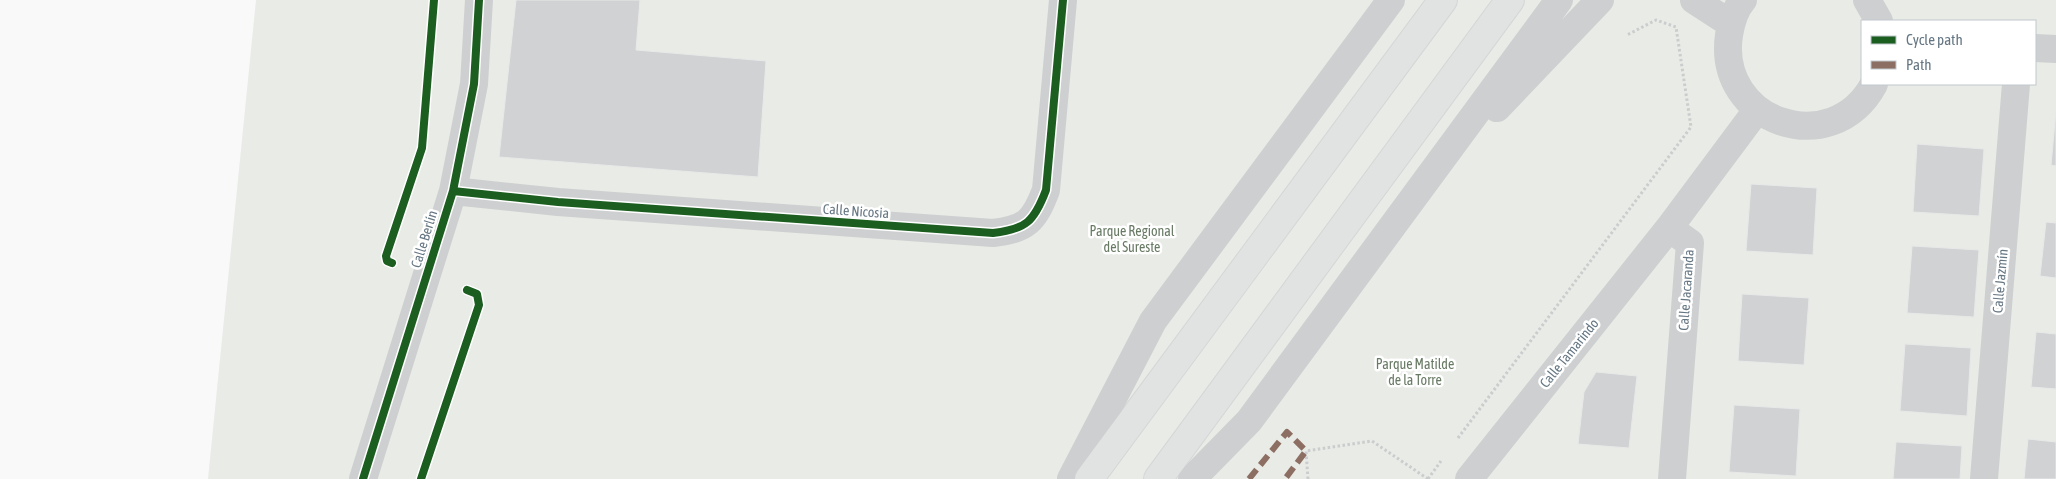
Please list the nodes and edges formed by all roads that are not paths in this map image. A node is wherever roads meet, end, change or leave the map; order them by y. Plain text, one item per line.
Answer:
1 (479, 0) edge
2 (1062, 0) edge
3 (1376, 0) edge
4 (1391, 0) edge
5 (1442, 0) edge
6 (1510, 0) edge
7 (1559, 0) edge
8 (1600, 0) edge
9 (1694, 0) edge
10 (1744, 0) edge
11 (1868, 0) edge
12 (1878, 20) edge
13 (1731, 24) junction
14 (2036, 48) edge
15 (2056, 48) edge
16 (1873, 85) edge
17 (2016, 85) edge
18 (1318, 98) junction
19 (1757, 110) junction
20 (452, 191) junction
21 (1414, 196) junction
22 (1669, 228) junction
23 (363, 479) edge
24 (1071, 479) edge
25 (1089, 479) edge
26 (1158, 479) edge
27 (1192, 479) edge
28 (1469, 479) edge
29 (1672, 479) edge
30 (1984, 479) edge

1 - 20 street, Calle Berlín
2 - 20 street, Calle Nicosia
3 - 18 street
4 - 18 street
5 - 25 main road
6 - 26 main road
7 - 21 street
8 - 21 street
9 - 13 street
10 - 13 street
11 - 12 street
13 - 19 street
14 - 15 street
16 - 19 street
17 - 30 street, Calle Jazmín
18 - 24 street
19 - 22 street
20 - 23 street, Calle Berlín
21 - 27 street
22 - 28 street, Calle Tamarindo
22 - 29 street, Calle Jacaranda

